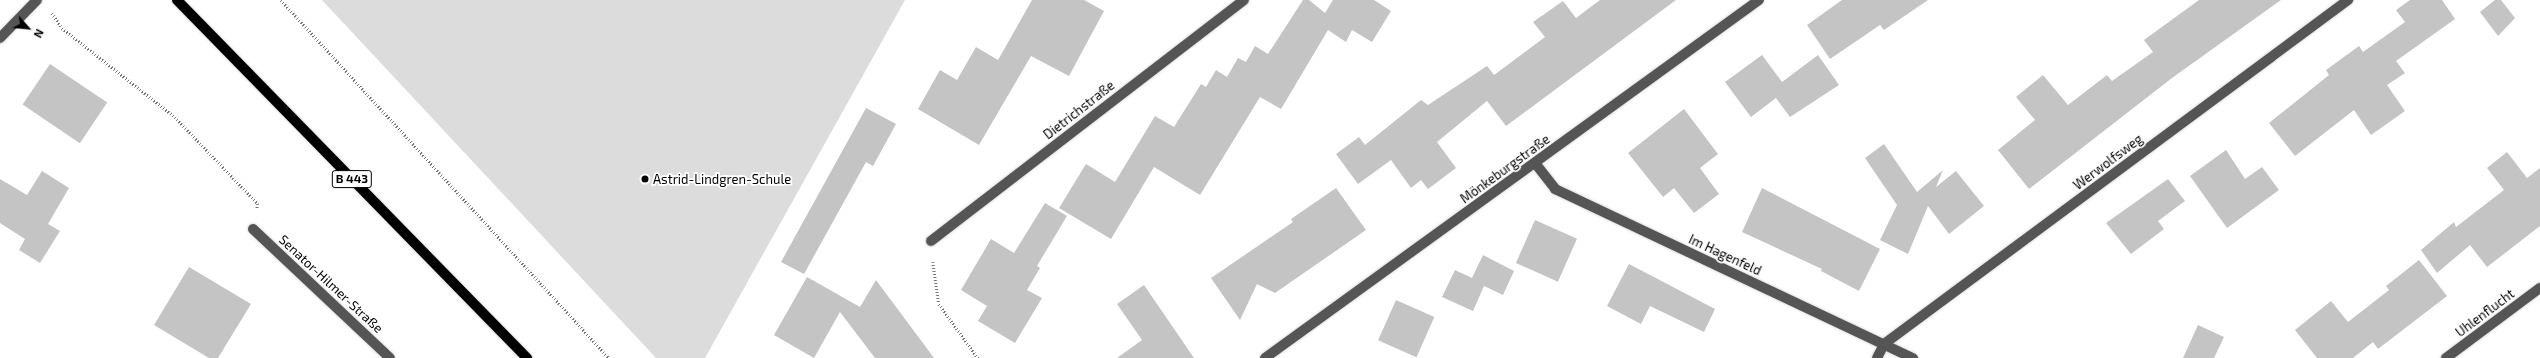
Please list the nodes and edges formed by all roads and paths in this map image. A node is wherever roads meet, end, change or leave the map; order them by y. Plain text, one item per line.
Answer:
1 (37, 0) edge
2 (177, 0) edge
3 (281, 0) edge
4 (1244, 0) edge
5 (1759, 0) edge
6 (2348, 0) edge
7 (47, 6) dead end
8 (0, 38) edge
9 (1535, 163) junction
10 (254, 229) joint
11 (930, 241) joint
12 (2540, 288) edge
13 (1884, 344) junction
14 (390, 358) edge
15 (527, 358) edge
16 (609, 358) edge
17 (978, 358) edge
18 (1265, 358) edge
19 (1877, 358) edge
20 (1913, 358) edge
21 (2446, 358) edge

1 - 8 street
2 - 15 main road, B 443
3 - 16 path
4 - 11 street, Dietrichstraße
5 - 9 street, Mönkeburgstraße
6 - 13 street, Werwolfsweg
7 - 10 path
9 - 13 street, Im Hagenfeld
9 - 18 street, Mönkeburgstraße
10 - 14 street, Senator-Hilmer-Straße
11 - 17 path
12 - 21 street, Uhlenflucht
13 - 19 street
13 - 20 street, Im Hagenfeld

